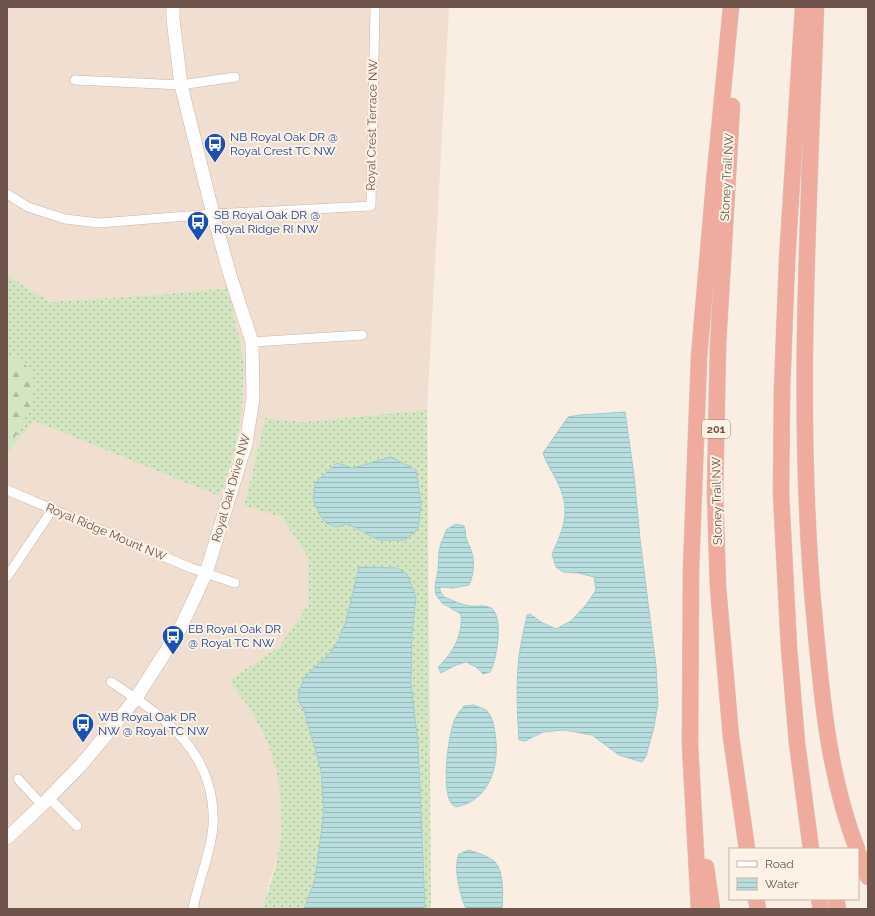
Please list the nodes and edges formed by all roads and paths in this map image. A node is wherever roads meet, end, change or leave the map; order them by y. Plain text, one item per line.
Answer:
1 (173, 7) edge
2 (375, 7) edge
3 (731, 7) edge
4 (737, 7) edge
5 (803, 7) edge
6 (816, 7) edge
7 (235, 77) dead end
8 (75, 80) dead end
9 (181, 85) junction
10 (7, 194) edge
11 (213, 214) junction
12 (362, 335) dead end
13 (252, 342) junction
14 (7, 490) edge
15 (52, 510) junction
16 (206, 573) junction
17 (7, 577) edge
18 (235, 583) dead end
19 (111, 682) dead end
20 (136, 698) junction
21 (690, 745) junction
22 (18, 779) dead end
23 (46, 801) junction
24 (77, 826) dead end
25 (7, 838) edge
26 (812, 845) edge
27 (747, 848) edge
28 (856, 848) edge
29 (859, 855) edge
30 (868, 877) edge
31 (193, 909) edge
32 (699, 909) edge
33 (712, 909) edge

1 - 9 street, Royal Oak Drive NW
2 - 11 street, Royal Crest Terrace NW
3 - 21 highway
4 - 27 highway, Stoney Trail NW / 201
5 - 26 highway
6 - 28 highway
7 - 9 street
8 - 9 street
9 - 11 street, Royal Oak Drive NW
10 - 11 street
11 - 13 street, Royal Oak Drive NW
12 - 13 street
13 - 16 street, Royal Oak Drive NW
14 - 15 street, Royal Ridge Mount NW
15 - 16 street, Royal Ridge Mount NW
15 - 17 street
16 - 18 street, Royal Ridge Mount NW
16 - 20 street, Royal Oak Drive NW
19 - 20 street
20 - 23 street, Royal Oak Drive NW
20 - 31 street
21 - 32 highway
21 - 33 highway
22 - 23 street
23 - 24 street
23 - 25 street, Royal Oak Drive NW
29 - 30 highway

